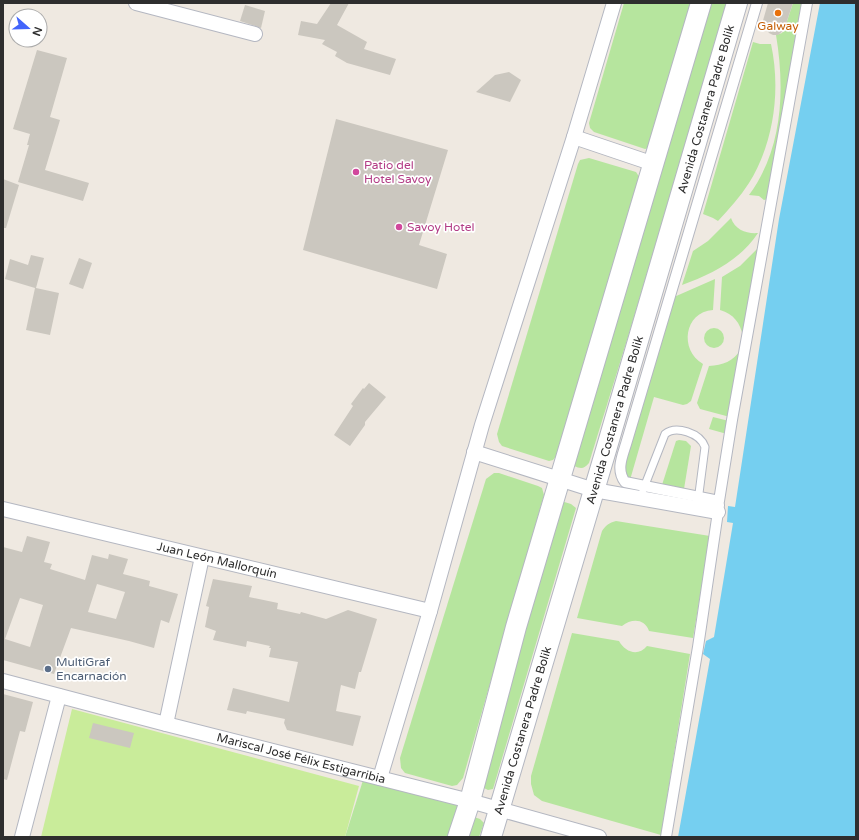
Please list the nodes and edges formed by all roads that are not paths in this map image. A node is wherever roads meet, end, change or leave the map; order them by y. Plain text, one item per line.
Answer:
1 (136, 3) edge
2 (614, 3) edge
3 (702, 3) edge
4 (737, 3) edge
5 (757, 3) edge
6 (807, 3) edge
7 (255, 34) dead end
8 (574, 137) junction
9 (654, 164) junction
10 (474, 452) junction
11 (560, 479) junction
12 (594, 490) junction
13 (643, 492) junction
14 (698, 503) junction
15 (3, 509) edge
16 (722, 509) junction
17 (202, 557) junction
18 (430, 611) junction
19 (3, 681) edge
20 (58, 696) junction
21 (166, 724) junction
22 (380, 778) junction
23 (470, 801) junction
24 (500, 809) junction
25 (22, 837) edge
26 (458, 837) edge
27 (491, 837) edge
28 (599, 837) edge
29 (666, 837) edge

1 - 7 street
2 - 8 street
3 - 9 main road
4 - 12 main road, Avenida Costanera Padre Bolik
5 - 13 street
6 - 16 street
8 - 9 street
8 - 10 street
9 - 11 main road
10 - 11 street
10 - 18 street
11 - 12 street
11 - 23 main road
12 - 13 street
12 - 24 main road, Avenida Costanera Padre Bolik
13 - 14 street
13 - 14 lane
14 - 16 street
15 - 17 street, Juan León Mallorquín
16 - 29 street
17 - 18 street, Juan León Mallorquín
17 - 21 street
18 - 22 street
19 - 20 street, Mariscal José Félix Estigarribia
20 - 21 street, Mariscal José Félix Estigarribia
20 - 25 street
21 - 22 street, Mariscal José Félix Estigarribia
22 - 23 street, Mariscal José Félix Estigarribia
23 - 24 street, Mariscal José Félix Estigarribia
23 - 26 main road
24 - 27 main road, Avenida Costanera Padre Bolik
24 - 28 street, Mariscal José Félix Estigarribia

